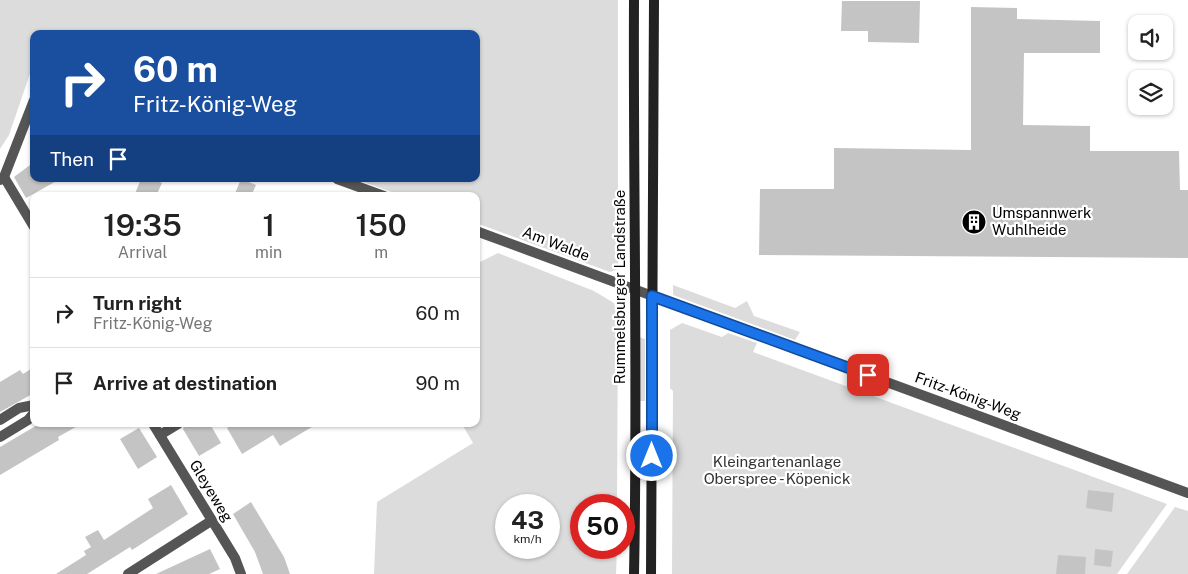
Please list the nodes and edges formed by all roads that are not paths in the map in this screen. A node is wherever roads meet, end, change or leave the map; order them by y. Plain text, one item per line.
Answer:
1 (634, 0) edge
2 (654, 0) edge
3 (30, 110) edge
4 (2, 179) edge
5 (345, 182) edge
6 (373, 192) edge
7 (30, 221) edge
8 (480, 232) edge
9 (635, 290) junction
10 (652, 296) junction
11 (30, 406) edge
12 (30, 418) edge
13 (0, 420) edge
14 (155, 427) edge
15 (173, 427) edge
16 (160, 435) junction
17 (0, 436) edge
18 (1188, 493) edge
19 (211, 522) junction
20 (128, 574) edge
21 (242, 574) edge
22 (634, 574) edge
23 (651, 574) edge

1 - 9 main road, Rummelsburger Landstraße
2 - 10 main road
3 - 4 street
4 - 7 street
5 - 6 street
8 - 9 street, Am Walde
9 - 10 street, Am Walde
9 - 22 main road, Rummelsburger Landstraße
10 - 18 street, Fritz-König-Weg
10 - 23 main road
11 - 13 street
12 - 17 street
14 - 16 street, Gleyeweg
15 - 16 street
16 - 19 street, Gleyeweg
19 - 20 street
19 - 21 street, Gleyeweg

